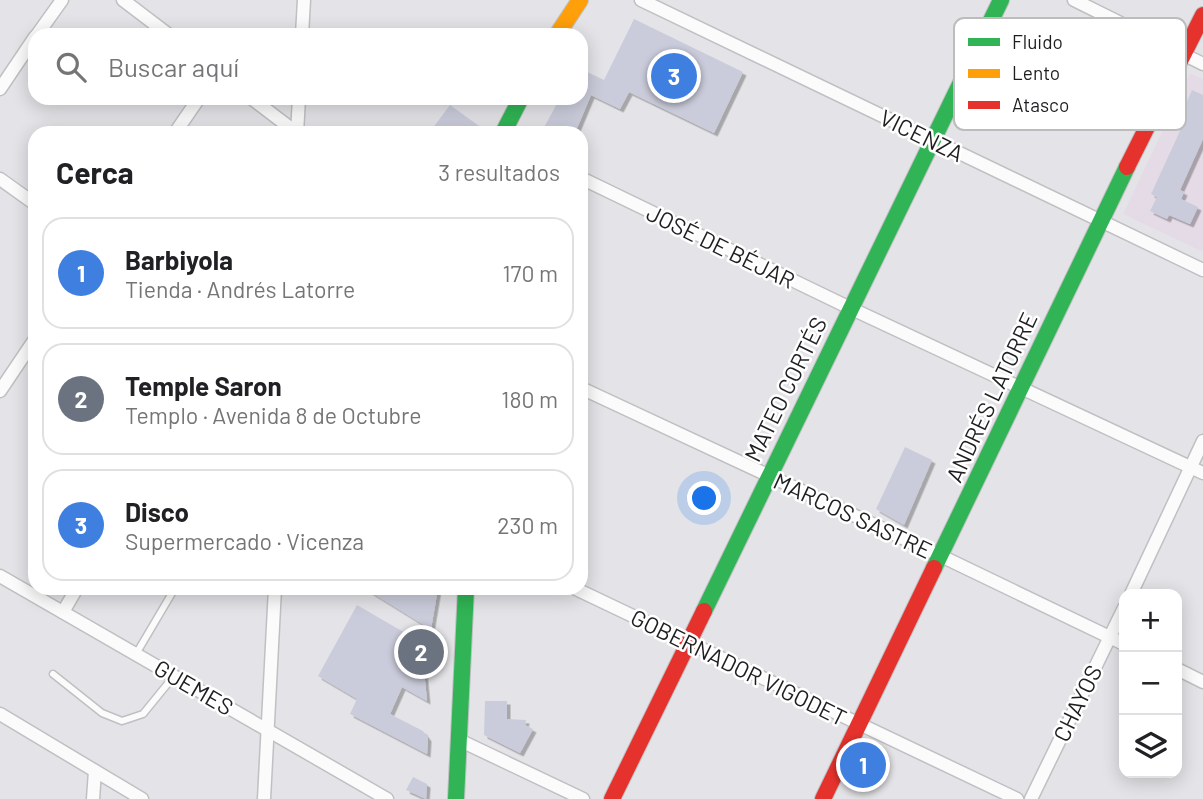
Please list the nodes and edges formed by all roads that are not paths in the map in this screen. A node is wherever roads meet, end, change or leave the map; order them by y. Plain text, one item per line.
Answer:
1 (62, 0) edge
2 (123, 0) edge
3 (304, 0) edge
4 (580, 0) edge
5 (641, 0) edge
6 (1000, 0) edge
7 (1074, 0) edge
8 (1203, 15) edge
9 (991, 18) edge
10 (1110, 18) edge
11 (42, 28) edge
12 (160, 28) edge
13 (302, 28) edge
14 (562, 28) edge
15 (28, 48) edge
16 (1186, 51) edge
17 (1186, 56) edge
18 (1203, 64) edge
19 (0, 89) edge
20 (954, 96) edge
21 (194, 105) edge
22 (260, 105) edge
23 (299, 105) edge
24 (517, 105) edge
25 (180, 126) edge
26 (288, 126) edge
27 (297, 126) edge
28 (507, 126) edge
29 (1146, 130) edge
30 (933, 140) junction
31 (0, 179) edge
32 (588, 181) edge
33 (28, 199) edge
34 (1100, 222) junction
35 (1203, 270) edge
36 (850, 309) junction
37 (28, 349) edge
38 (1020, 388) junction
39 (0, 391) edge
40 (588, 391) edge
41 (1203, 441) edge
42 (1191, 467) junction
43 (1203, 473) edge
44 (769, 475) junction
45 (941, 556) junction
46 (0, 576) edge
47 (1133, 589) edge
48 (28, 592) edge
49 (588, 594) edge
50 (33, 595) edge
51 (73, 595) edge
52 (171, 595) edge
53 (275, 595) edge
54 (466, 595) edge
55 (63, 612) junction
56 (1119, 618) edge
57 (1110, 637) junction
58 (687, 640) junction
59 (1119, 642) edge
60 (136, 654) junction
61 (1182, 672) edge
62 (53, 674) dead end
63 (174, 676) junction
64 (1203, 682) edge
65 (0, 714) edge
66 (859, 724) junction
67 (266, 730) junction
68 (459, 740) junction
69 (95, 771) junction
70 (93, 799) edge
71 (142, 799) edge
72 (264, 799) edge
73 (387, 799) edge
74 (456, 799) edge
75 (583, 799) edge
76 (612, 799) edge
77 (823, 799) edge
78 (1017, 799) edge
79 (1031, 799) edge

1 - 11 street
2 - 12 street
3 - 13 street
4 - 14 street
5 - 30 street, VICENZA
6 - 9 street, MATEO CORTÉS
7 - 10 street
8 - 16 street, ANDRÉS LATORRE
15 - 19 street
17 - 18 street
20 - 30 street, MATEO CORTÉS
21 - 25 street
22 - 26 street
23 - 27 street
24 - 28 street
29 - 34 street, ANDRÉS LATORRE
30 - 34 street, VICENZA
30 - 36 street, MATEO CORTÉS
31 - 33 street
32 - 36 street, JOSÉ DE BÉJAR
34 - 35 street, VICENZA
34 - 38 street, ANDRÉS LATORRE
36 - 38 street, JOSÉ DE BÉJAR
36 - 44 street, MATEO CORTÉS
37 - 39 street
38 - 42 street, JOSÉ DE BÉJAR
38 - 45 street, ANDRÉS LATORRE
40 - 44 street, MARCOS SASTRE
41 - 42 street
42 - 43 street, JOSÉ DE BÉJAR
42 - 47 street
44 - 45 street, MARCOS SASTRE
44 - 58 street, MATEO CORTÉS
45 - 57 street, MARCOS SASTRE
45 - 66 street, ANDRÉS LATORRE
46 - 48 street, GUEMES
49 - 58 street, GOBERNADOR VIGODET
50 - 55 street, GUEMES
51 - 55 street
52 - 60 lane
53 - 67 street
54 - 68 street
55 - 60 street, GUEMES
56 - 57 street, CHAYOS
57 - 59 street, MARCOS SASTRE
57 - 79 street, CHAYOS
58 - 66 street, GOBERNADOR VIGODET
58 - 76 street, MATEO CORTÉS
60 - 63 street, GUEMES
61 - 64 street
62 - 63 lane
63 - 67 street, GUEMES
65 - 69 street
66 - 77 street, ANDRÉS LATORRE
66 - 78 street, GOBERNADOR VIGODET
67 - 72 street
67 - 73 street, GUEMES
68 - 74 street
68 - 75 street
69 - 70 street
69 - 71 street

